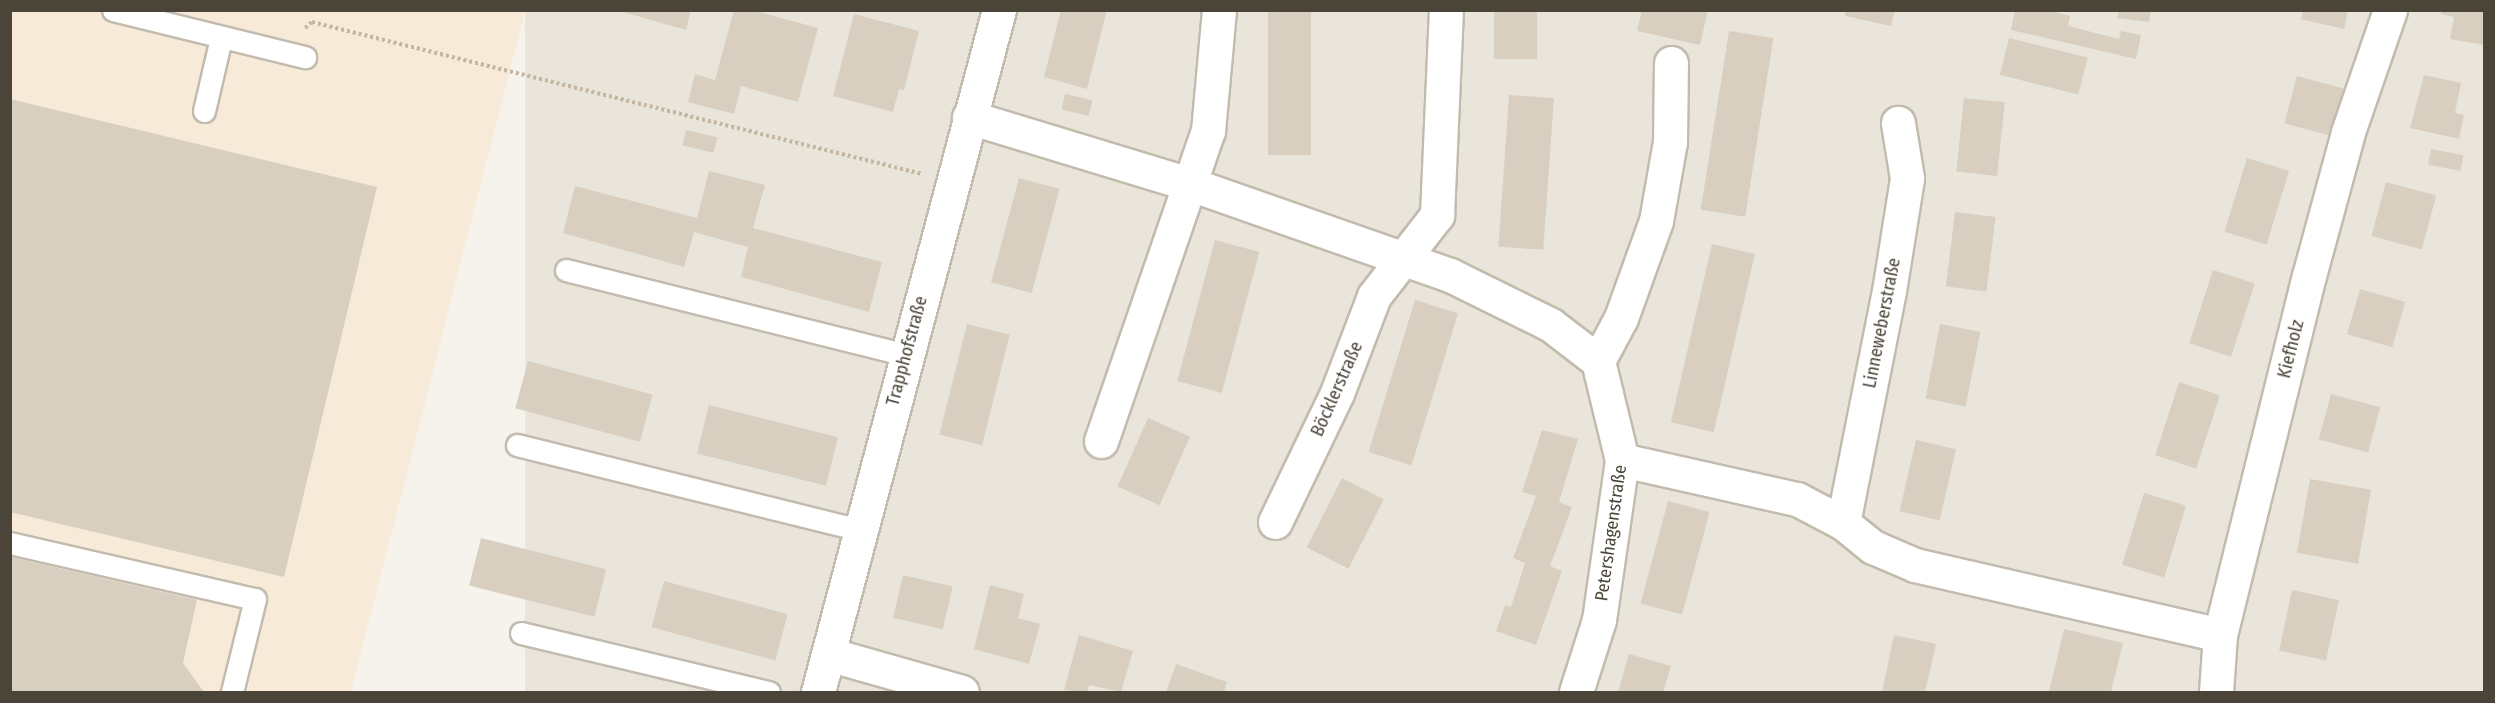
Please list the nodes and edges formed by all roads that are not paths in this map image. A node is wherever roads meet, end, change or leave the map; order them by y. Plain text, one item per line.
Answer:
1 (113, 10) edge
2 (999, 10) edge
3 (1219, 10) edge
4 (1446, 10) edge
5 (2390, 10) edge
6 (182, 19) edge
7 (220, 38) junction
8 (305, 57) dead end
9 (1671, 63) dead end
10 (204, 111) dead end
11 (969, 117) junction
12 (1898, 123) dead end
13 (1190, 184) junction
14 (1403, 259) junction
15 (566, 270) dead end
16 (906, 356) junction
17 (1598, 361) junction
18 (1101, 441) dead end
19 (517, 445) dead end
20 (1622, 460) junction
21 (1275, 522) dead end
22 (1843, 523) junction
23 (860, 530) junction
24 (10, 543) edge
25 (521, 633) dead end
26 (2220, 634) junction
27 (828, 654) junction
28 (232, 693) edge
29 (769, 693) edge
30 (818, 693) edge
31 (962, 693) edge
32 (1576, 693) edge
33 (2216, 693) edge

1 - 6 lane
2 - 11 street, Trapphofstraße
3 - 13 street
4 - 14 street, Böcklerstraße
5 - 26 street, Kiefholz
6 - 7 lane
7 - 8 lane
7 - 10 lane
9 - 17 street
11 - 13 street
11 - 16 street, Trapphofstraße
12 - 22 street, Linneweberstraße
13 - 14 street
13 - 18 street
14 - 17 street
14 - 21 street, Böcklerstraße
15 - 16 lane
16 - 23 street, Trapphofstraße
17 - 20 street, Petershagenstraße
19 - 23 lane
20 - 22 street
20 - 32 street, Petershagenstraße
22 - 26 street
23 - 27 street, Trapphofstraße
24 - 28 lane
25 - 29 lane
26 - 33 street, Kiefholz
27 - 30 street, Trapphofstraße
27 - 31 street

